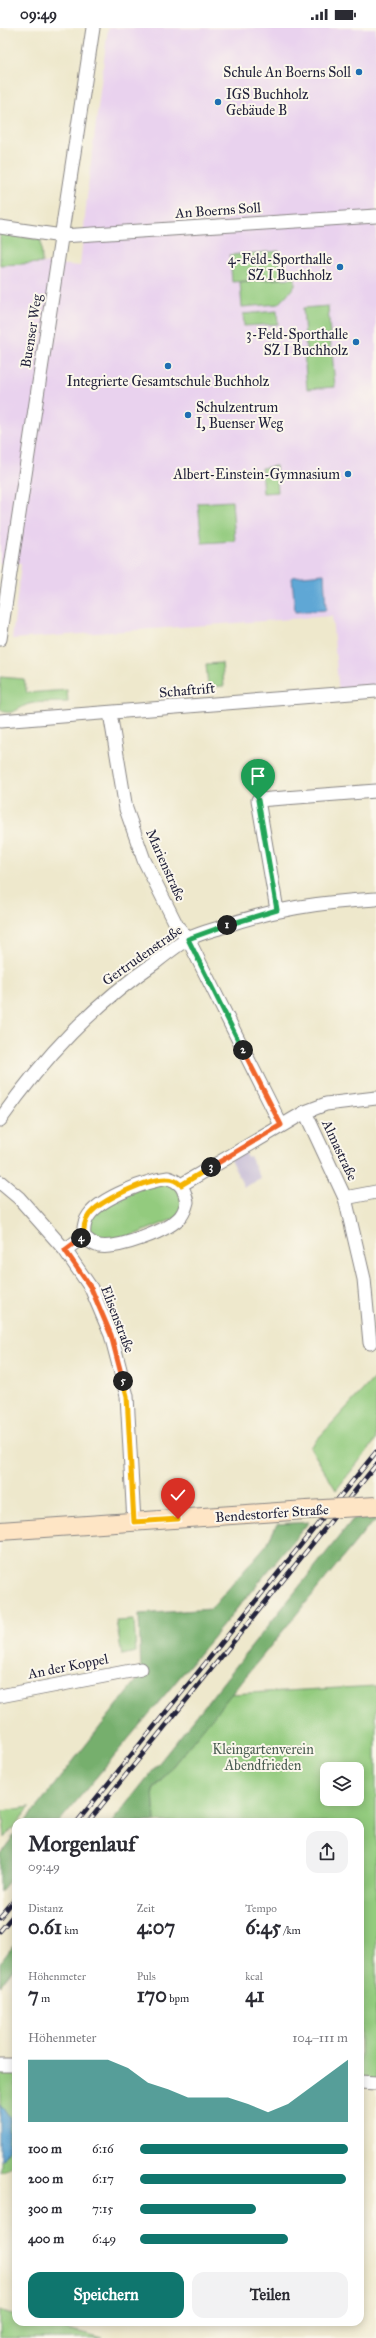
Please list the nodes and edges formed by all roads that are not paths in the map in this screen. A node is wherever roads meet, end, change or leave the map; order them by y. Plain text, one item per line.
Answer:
1 (93, 28) edge
2 (376, 216) edge
3 (0, 227) edge
4 (62, 236) junction
5 (1, 626) edge
6 (0, 640) edge
7 (376, 691) edge
8 (110, 712) junction
9 (0, 721) edge
10 (376, 791) edge
11 (376, 898) edge
12 (277, 910) junction
13 (188, 939) junction
14 (376, 1098) edge
15 (305, 1112) junction
16 (0, 1120) edge
17 (281, 1125) junction
18 (0, 1182) edge
19 (181, 1185) junction
20 (376, 1192) edge
21 (345, 1198) junction
22 (84, 1236) junction
23 (65, 1250) junction
24 (370, 1343) dead end
25 (376, 1506) edge
26 (134, 1522) junction
27 (0, 1531) edge
28 (141, 1669) dead end
29 (0, 1696) edge
30 (0, 2064) edge
31 (12, 2065) edge
32 (364, 2082) edge
33 (376, 2083) edge

1 - 4 street, Buenser Weg
2 - 4 street, An Boerns Soll
3 - 4 street, An Boerns Soll
4 - 5 street, Buenser Weg
5 - 6 street, Buenser Weg
7 - 8 street, Schaftrift
8 - 9 street, Schaftrift
8 - 13 street, Marienstraße
10 - 12 street
11 - 12 street, Gertrudenstraße
12 - 13 street, Gertrudenstraße
13 - 16 street, Gertrudenstraße
13 - 17 street, Marienstraße
14 - 15 street
15 - 17 street
15 - 21 street, Almastraße
17 - 19 street
18 - 23 street, Elisenstraße
19 - 22 street
19 - 22 street
20 - 21 street
21 - 24 street, Almastraße
22 - 23 street
23 - 26 street, Elisenstraße
25 - 26 street, Bendestorfer Straße, bridge
26 - 27 street, Bendestorfer Straße
28 - 29 street, An der Koppel
30 - 31 street
32 - 33 street

